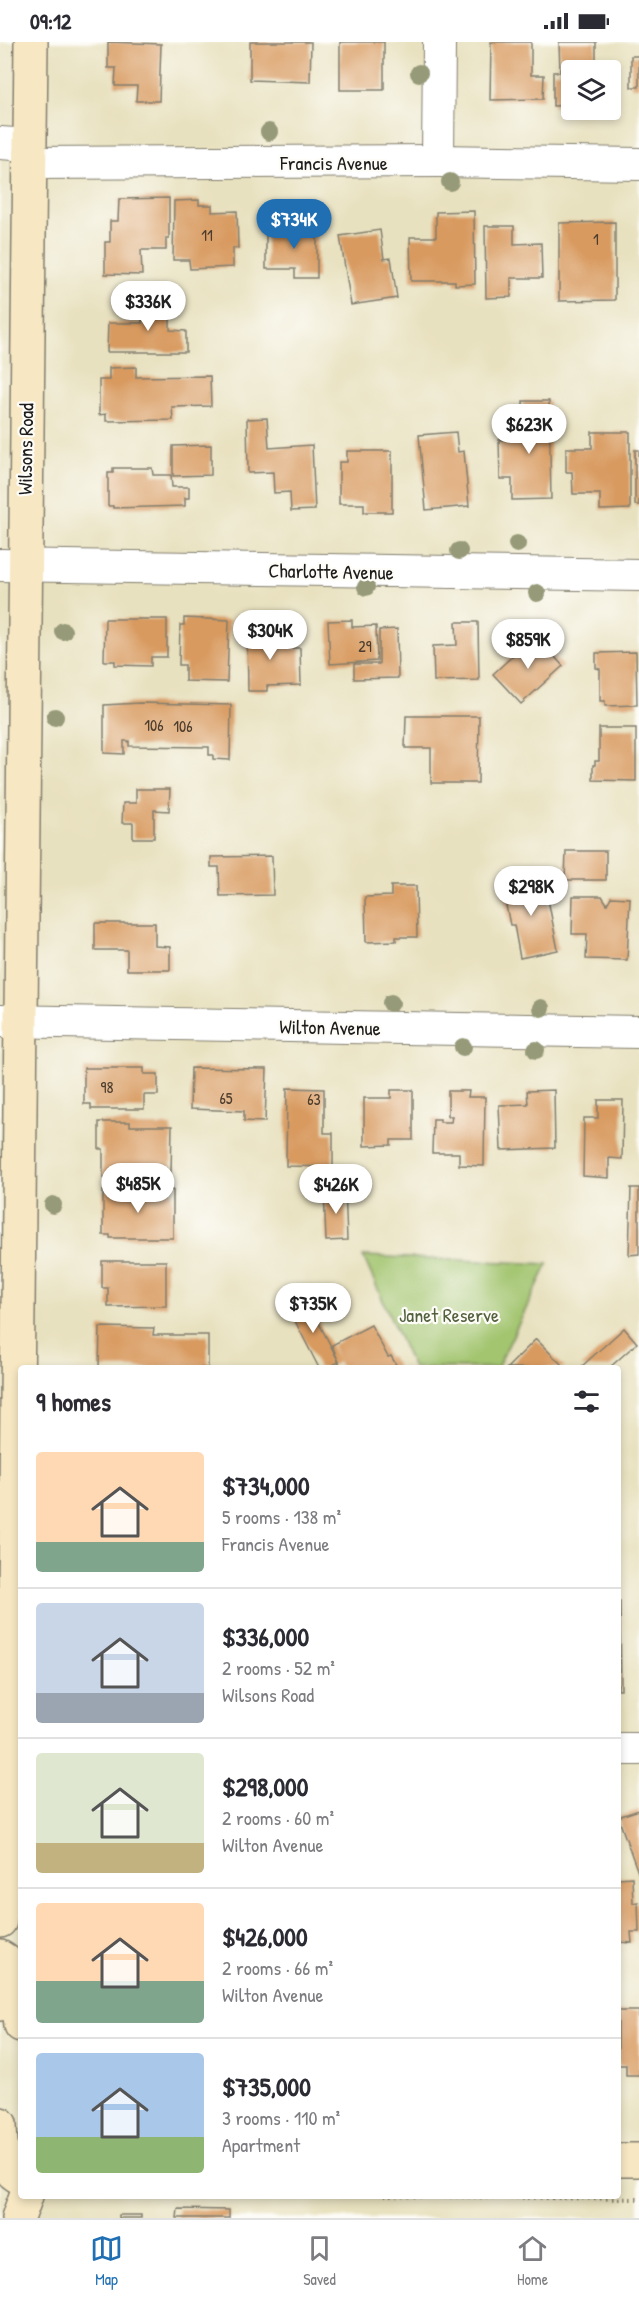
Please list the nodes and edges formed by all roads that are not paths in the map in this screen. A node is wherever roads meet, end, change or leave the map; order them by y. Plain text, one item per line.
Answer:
1 (30, 42) edge
2 (440, 42) edge
3 (19, 151) edge
4 (438, 161) junction
5 (639, 164) edge
6 (12, 566) edge
7 (639, 574) edge
8 (10, 1022) edge
9 (639, 1032) edge
10 (18, 1741) edge
11 (621, 1749) edge
12 (639, 1749) edge
13 (13, 1791) junction
14 (18, 1831) edge
15 (0, 1920) edge
16 (11, 1976) edge
17 (18, 2010) edge
18 (621, 2160) edge
19 (639, 2160) edge
20 (25, 2199) edge
21 (18, 2218) edge

1 - 3 street, Wilsons Road
2 - 4 street
3 - 4 street, Francis Avenue
3 - 6 street, Wilsons Road
4 - 5 street, Francis Avenue
6 - 7 street, Charlotte Avenue
6 - 8 street, Wilsons Road
8 - 9 street, Wilton Avenue
8 - 10 street, Wilsons Road
10 - 13 street, Wilsons Road
11 - 12 street
13 - 14 street, Wilsons Road
13 - 15 street, Wilsons Road
16 - 17 street
18 - 19 street
20 - 21 street

